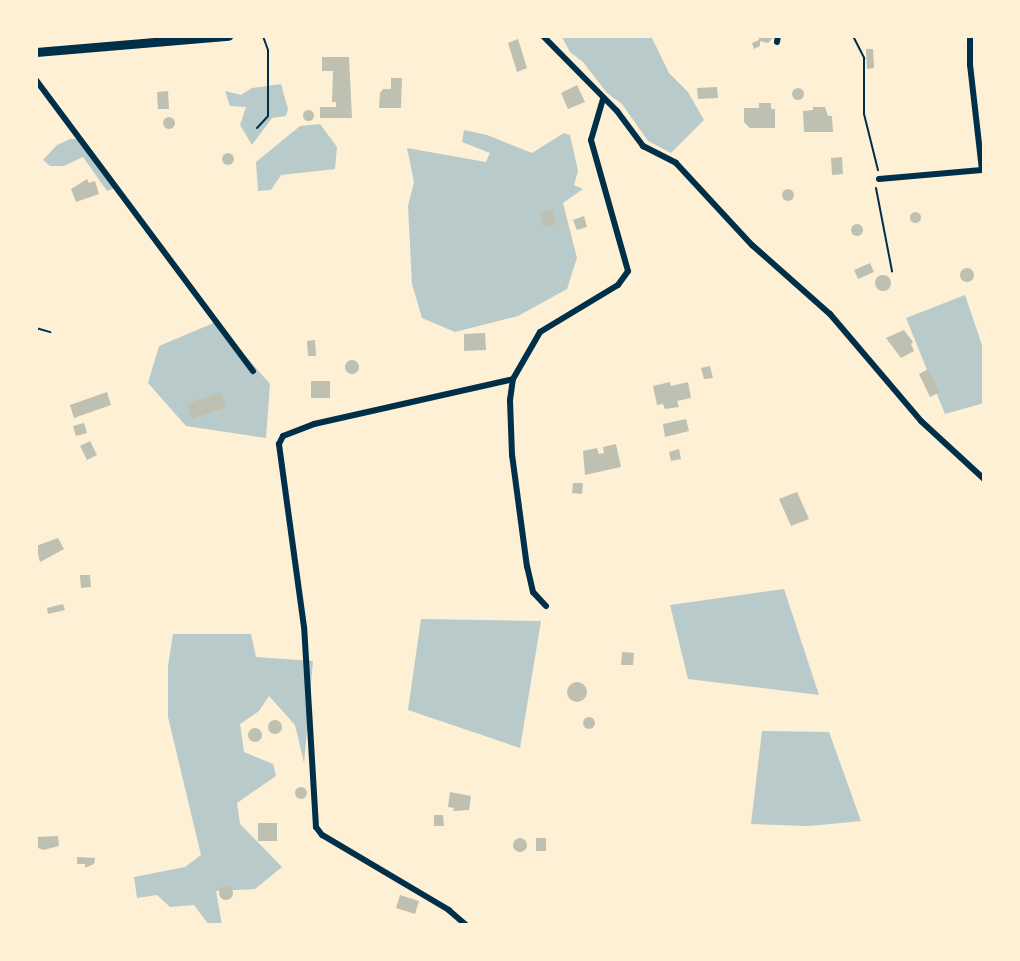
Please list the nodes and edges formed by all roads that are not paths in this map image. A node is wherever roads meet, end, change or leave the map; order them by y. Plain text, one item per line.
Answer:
1 (228, 36) edge
2 (543, 36) edge
3 (970, 36) edge
4 (36, 52) edge
5 (36, 80) edge
6 (603, 99) junction
7 (879, 179) road end
8 (253, 371) dead end
9 (513, 379) junction
10 (984, 479) edge
11 (546, 606) dead end
12 (466, 925) edge

1 - 4 main road
2 - 6 street
3 - 7 street
5 - 8 street
6 - 9 street
6 - 10 street
9 - 11 street
9 - 12 street

